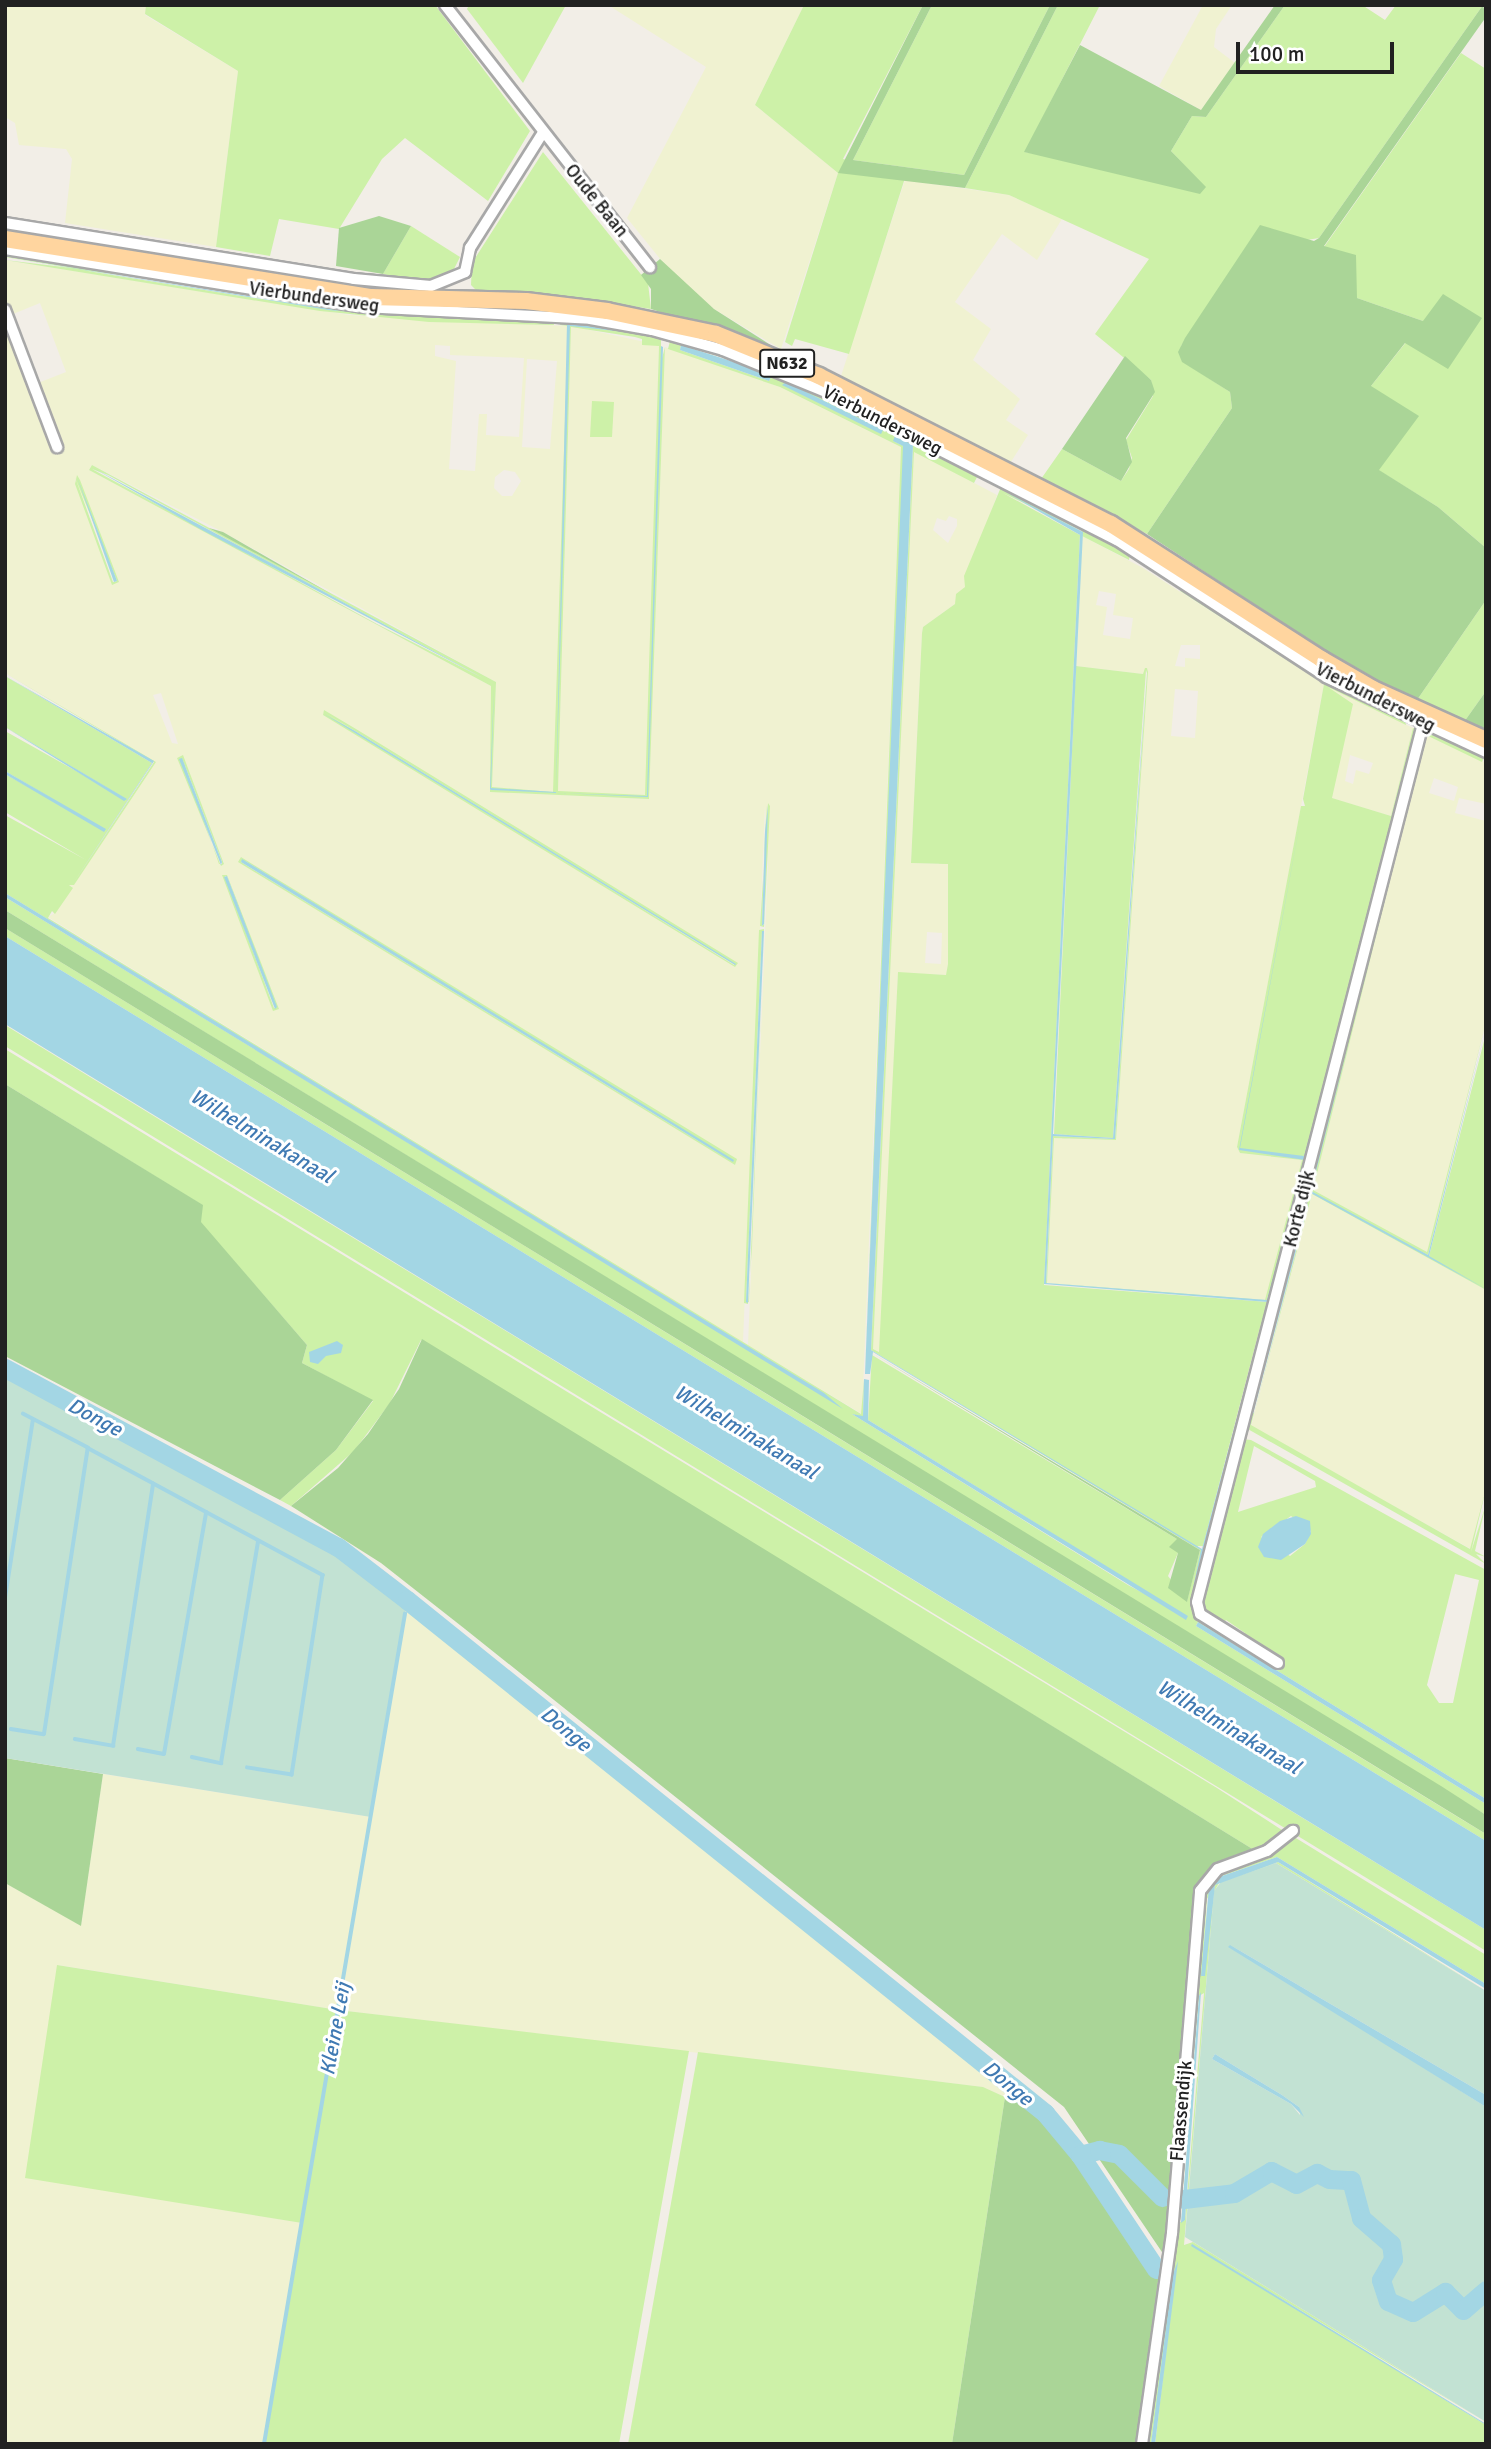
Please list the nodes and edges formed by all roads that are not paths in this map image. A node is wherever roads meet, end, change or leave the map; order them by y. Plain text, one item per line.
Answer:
1 (445, 5) edge
2 (542, 134) junction
3 (5, 223) edge
4 (5, 239) edge
5 (5, 250) edge
6 (650, 267) dead end
7 (5, 310) edge
8 (57, 447) dead end
9 (1424, 718) junction
10 (1486, 740) edge
11 (1486, 752) edge
12 (1278, 1662) dead end
13 (1293, 1831) dead end
14 (1142, 2444) edge

1 - 2 street, Oude Baan
2 - 3 street, Vierbundersweg
2 - 6 street, Oude Baan
4 - 9 main road, Vierbundersweg / N632
5 - 9 street, Vierbundersweg
7 - 8 street
9 - 10 main road, Vierbundersweg / N632
9 - 11 street, Vierbundersweg
9 - 12 street, Korte dijk
13 - 14 street, Flaassendijk

